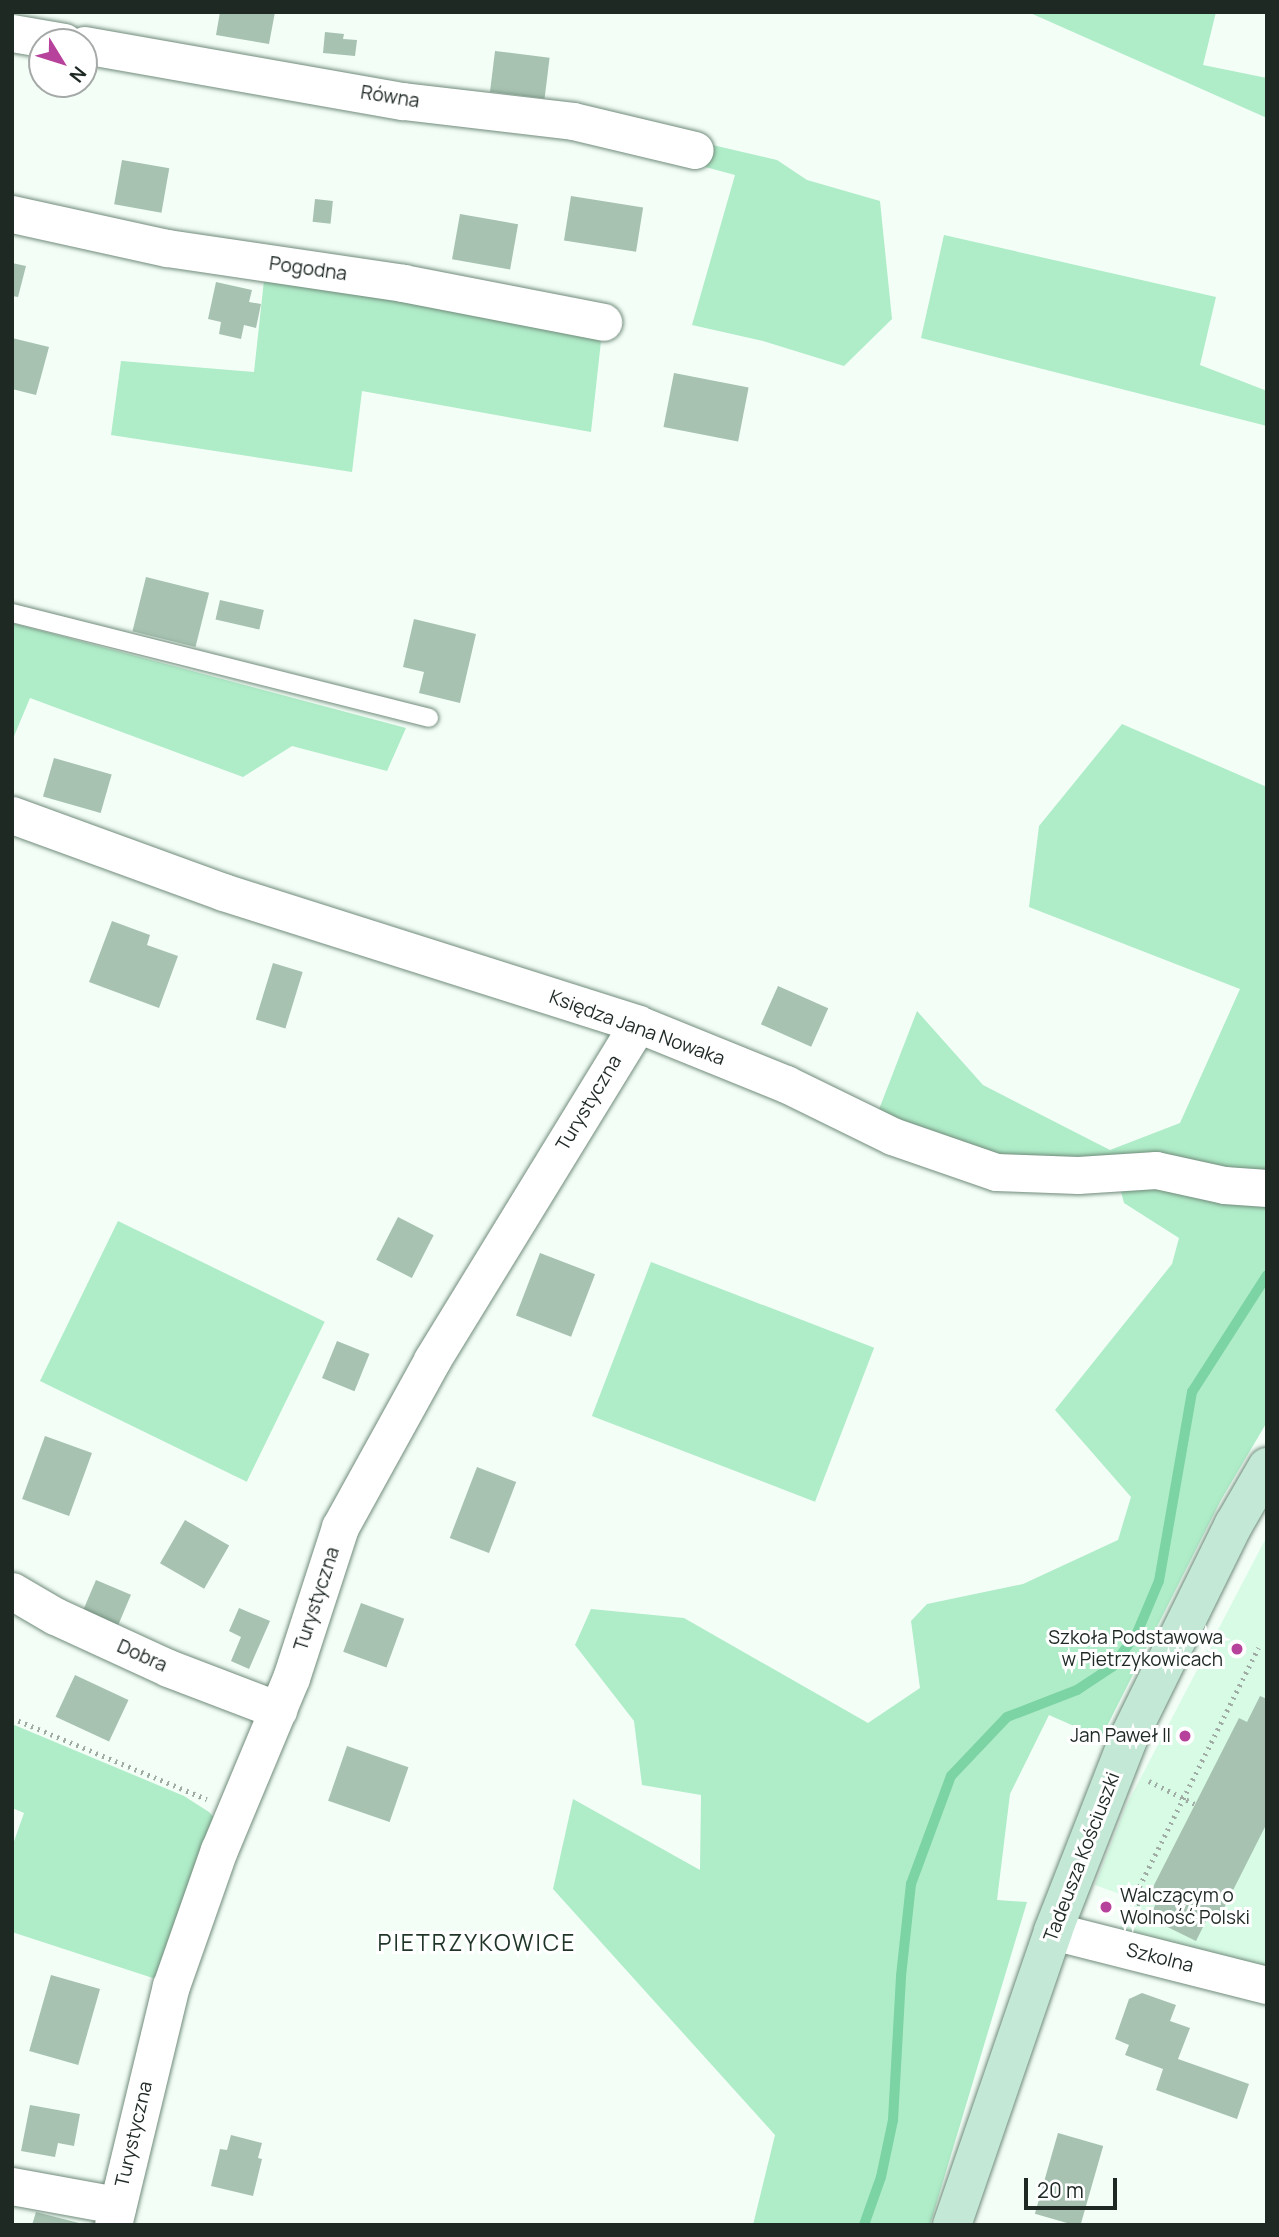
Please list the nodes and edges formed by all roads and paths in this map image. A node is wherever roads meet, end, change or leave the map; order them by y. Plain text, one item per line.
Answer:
1 (98, 47) edge
2 (695, 150) dead end
3 (12, 214) edge
4 (603, 322) dead end
5 (12, 613) edge
6 (429, 718) dead end
7 (12, 815) edge
8 (638, 1024) junction
9 (1267, 1188) edge
10 (1267, 1467) edge
11 (12, 1591) edge
12 (1258, 1648) dead end
13 (278, 1710) junction
14 (12, 1718) edge
15 (1146, 1780) dead end
16 (1184, 1798) junction
17 (1195, 1804) dead end
18 (232, 1819) junction
19 (1145, 1924) dead end
20 (1053, 1931) junction
21 (1267, 1985) edge
22 (12, 2186) edge
23 (115, 2215) edge
24 (952, 2225) edge

1 - 2 street, Równa
3 - 4 street, Pogodna
5 - 6 lane
7 - 8 street, Księdza Jana Nowaka
8 - 9 street, Księdza Jana Nowaka
8 - 13 street, Turystyczna
10 - 20 street, Tadeusza Kościuszki
11 - 13 street, Dobra
12 - 16 path
13 - 18 street, Turystyczna
14 - 18 path
15 - 16 path
16 - 17 path
16 - 19 path
18 - 23 street, Turystyczna
20 - 21 street, Szkolna
20 - 24 street, Tadeusza Kościuszki
22 - 23 street

